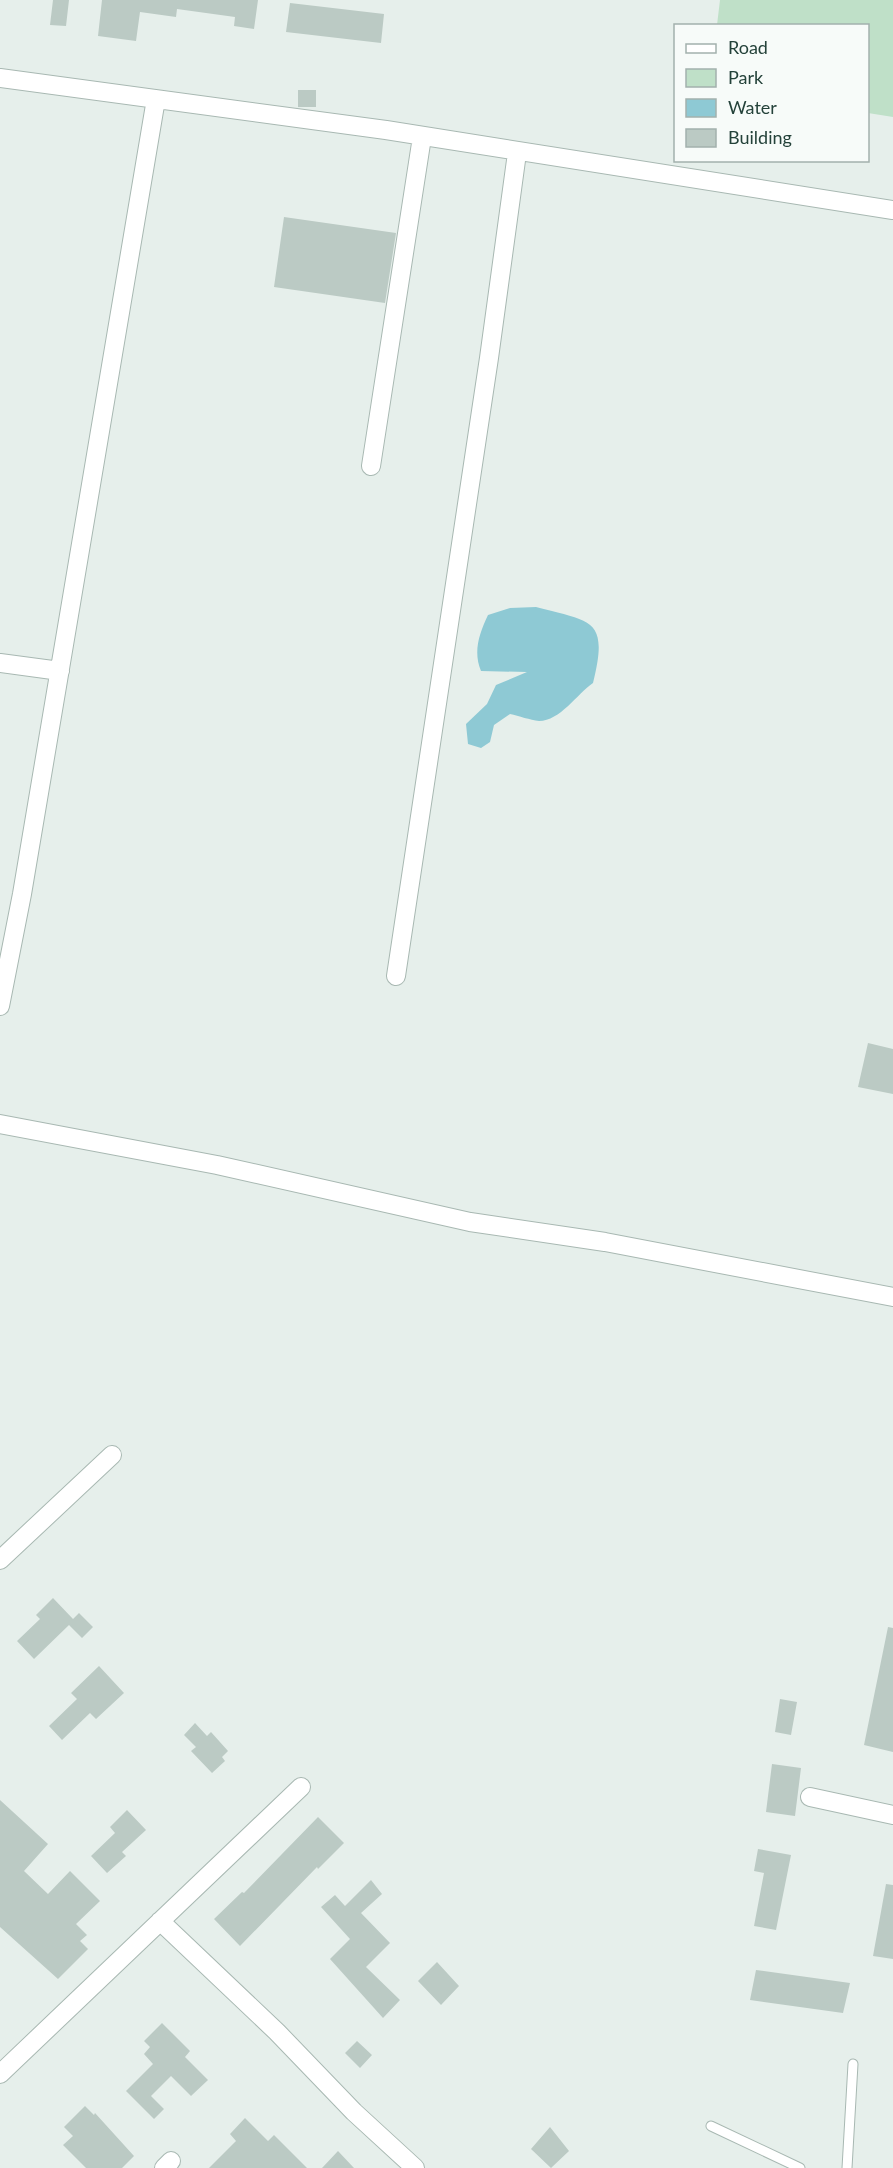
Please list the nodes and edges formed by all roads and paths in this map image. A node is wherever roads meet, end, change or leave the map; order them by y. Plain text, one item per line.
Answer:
1 (0, 78) edge
2 (156, 99) junction
3 (422, 137) junction
4 (517, 153) junction
5 (893, 210) edge
6 (371, 466) dead end
7 (0, 663) edge
8 (60, 671) junction
9 (396, 976) dead end
10 (0, 1006) edge
11 (0, 1124) edge
12 (893, 1296) edge
13 (112, 1455) dead end
14 (0, 1560) edge
15 (301, 1787) dead end
16 (810, 1797) dead end
17 (893, 1815) edge
18 (160, 1921) junction
19 (853, 2064) dead end
20 (0, 2074) edge
21 (711, 2126) dead end
22 (416, 2168) edge
23 (800, 2168) edge
24 (847, 2168) edge

1 - 2 street
2 - 3 street
2 - 8 street
3 - 4 street
3 - 6 street
4 - 5 street
4 - 9 street
7 - 8 street
8 - 10 street
11 - 12 street
13 - 14 street
15 - 18 street
16 - 17 street
18 - 20 street
18 - 22 street
19 - 24 lane
21 - 23 lane

